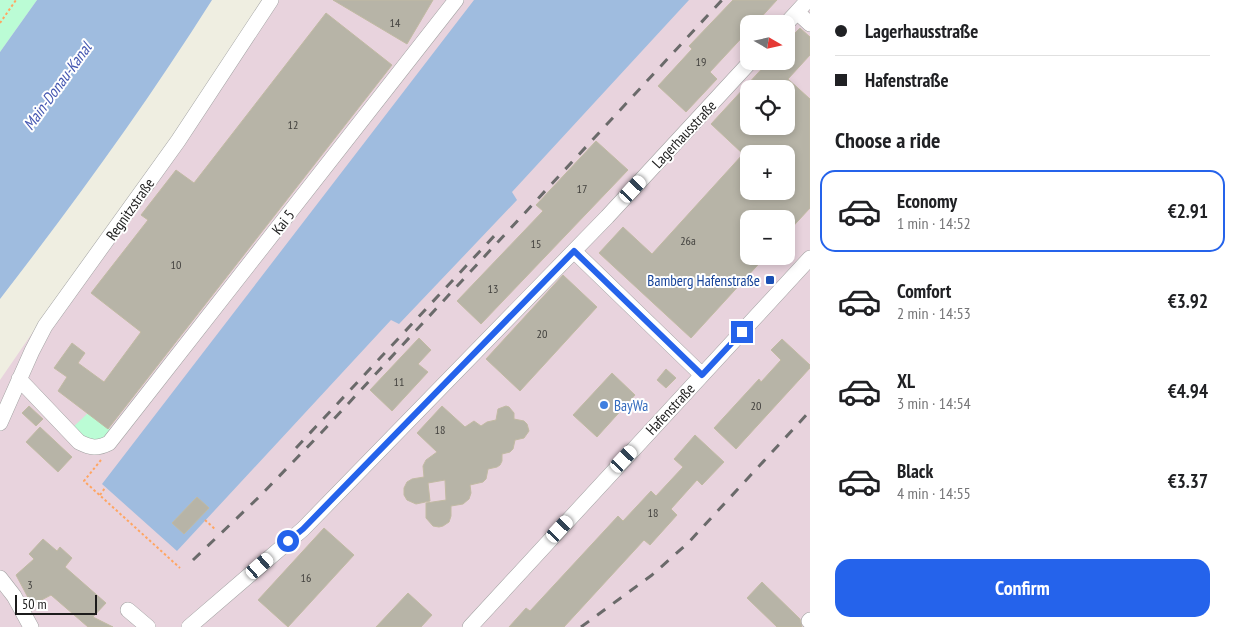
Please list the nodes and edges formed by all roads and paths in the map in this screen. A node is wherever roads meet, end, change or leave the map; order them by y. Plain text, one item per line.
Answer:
1 (16, 0) edge
2 (271, 0) edge
3 (456, 0) edge
4 (808, 0) edge
5 (797, 12) junction
6 (794, 15) edge
7 (0, 23) edge
8 (810, 24) edge
9 (743, 70) edge
10 (574, 251) junction
11 (810, 258) edge
12 (702, 375) junction
13 (19, 379) junction
14 (0, 423) edge
15 (104, 446) junction
16 (105, 488) dead end
17 (100, 495) junction
18 (206, 520) dead end
19 (216, 530) dead end
20 (180, 568) dead end
21 (0, 578) edge
22 (128, 610) dead end
23 (31, 627) edge
24 (148, 627) edge
25 (189, 627) edge
26 (470, 627) edge

1 - 7 path
2 - 13 street, Regnitzstraße
3 - 15 street, Kai 5
4 - 5 street
5 - 6 street
5 - 8 street
9 - 10 street, Lagerhausstraße
10 - 12 street
10 - 25 street, Lagerhausstraße
11 - 12 street, Hafenstraße
12 - 26 street, Hafenstraße
13 - 14 street, Regnitzstraße
13 - 15 street
15 - 17 path
16 - 17 path
17 - 20 path
18 - 19 path
21 - 23 street
22 - 24 street

